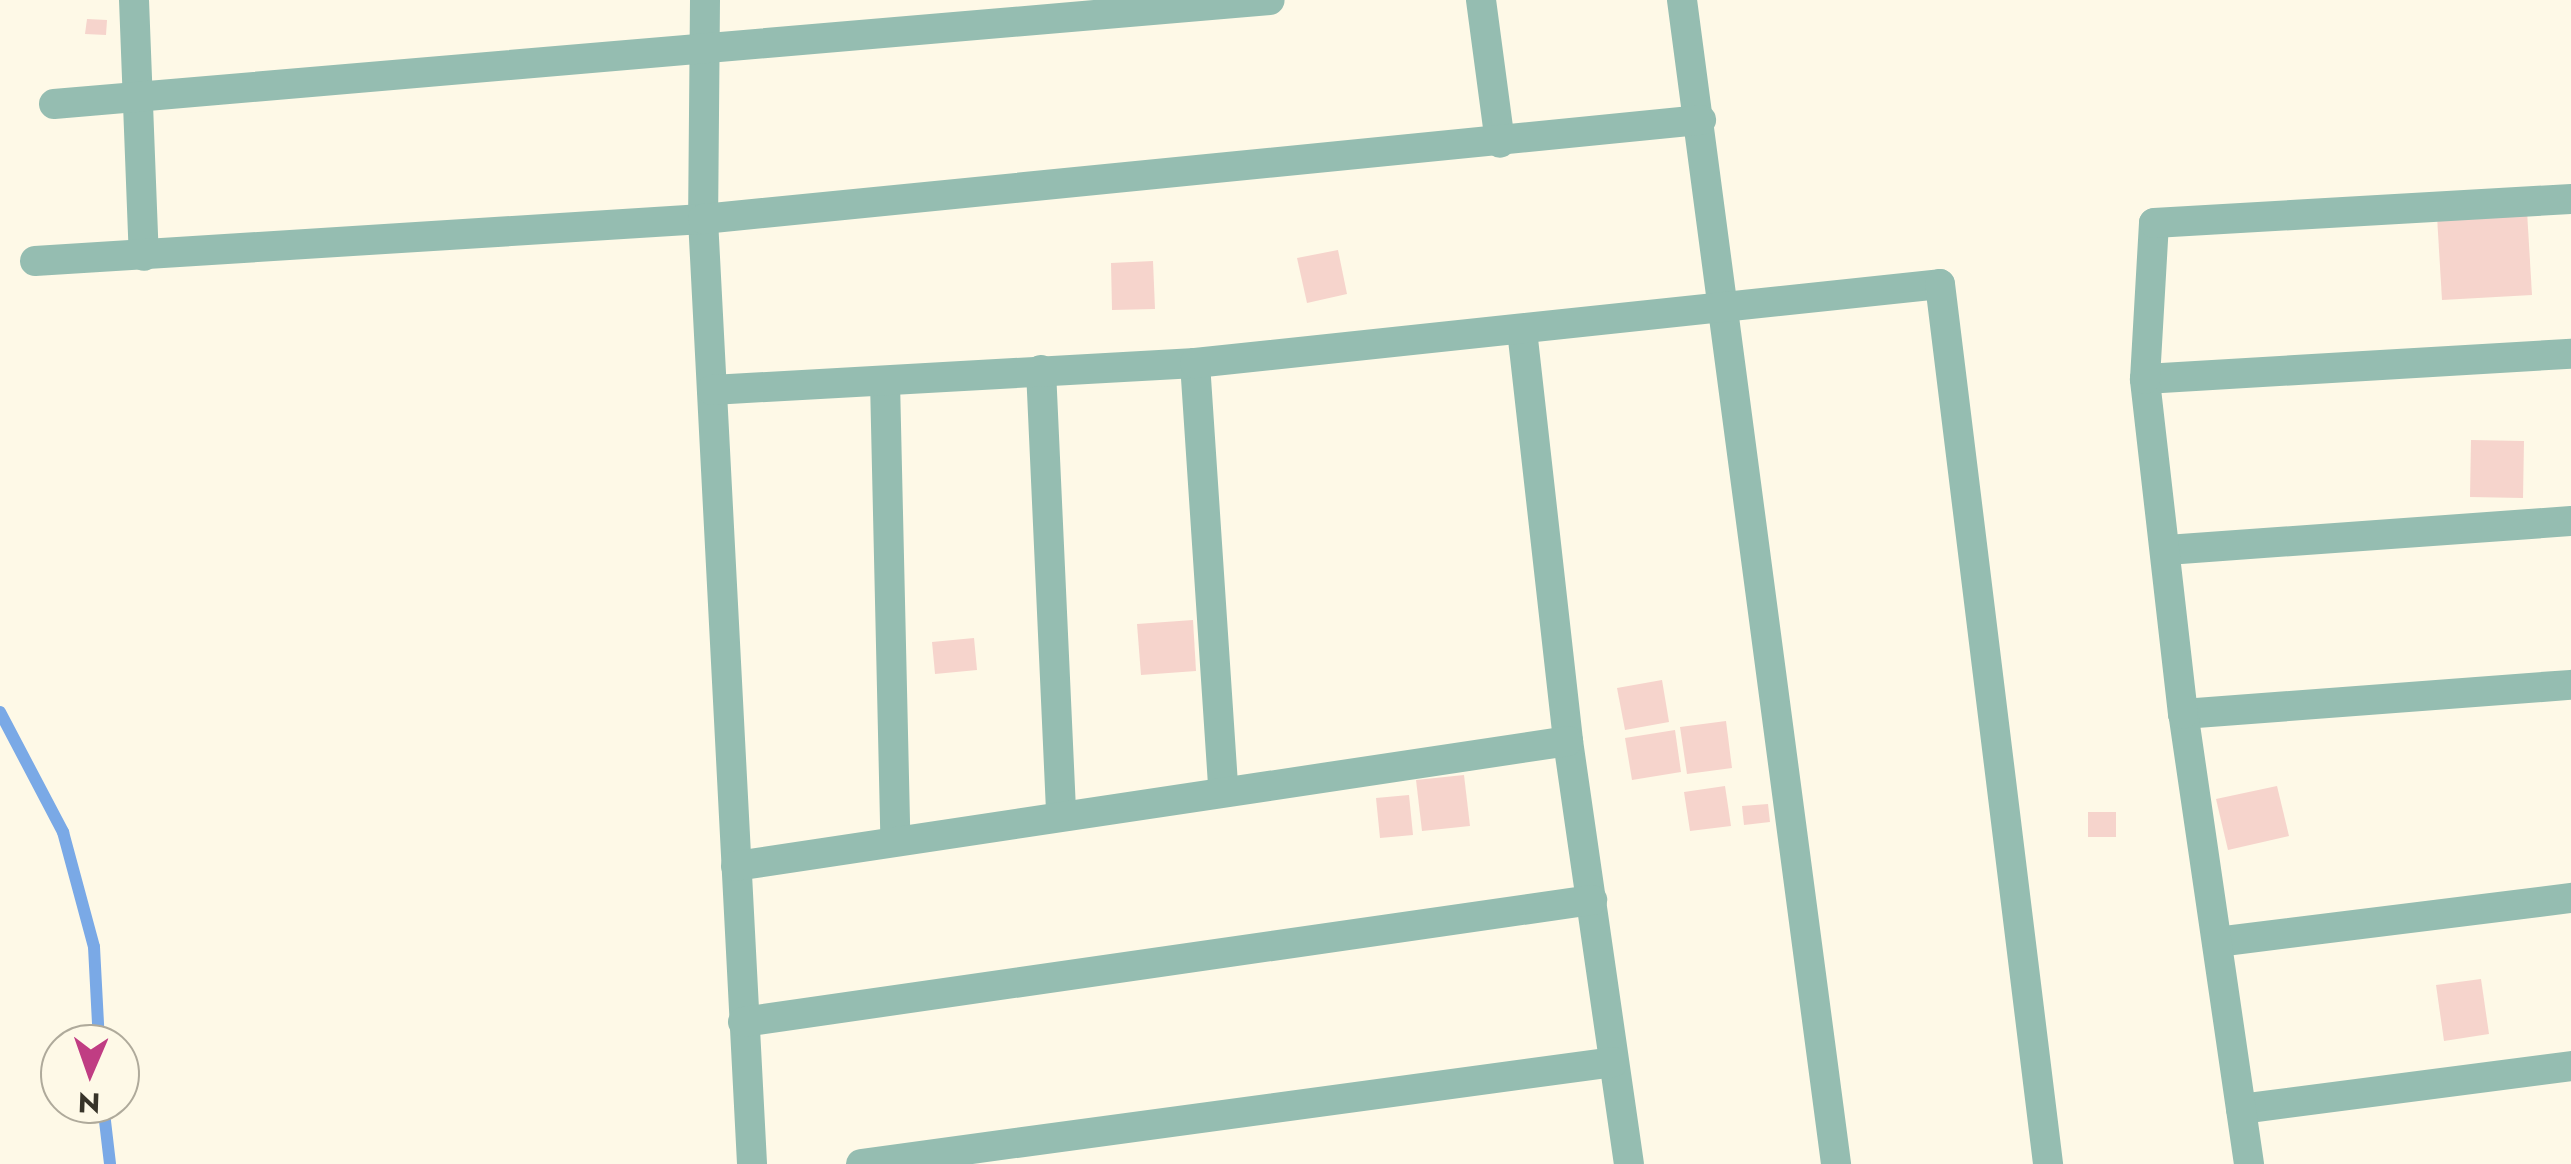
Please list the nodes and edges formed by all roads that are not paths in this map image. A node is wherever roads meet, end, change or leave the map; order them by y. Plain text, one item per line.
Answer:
1 (134, 0) edge
2 (705, 0) edge
3 (1270, 0) edge
4 (1481, 0) edge
5 (1682, 0) edge
6 (706, 50) junction
7 (140, 98) junction
8 (54, 104) dead end
9 (1701, 120) junction
10 (1500, 143) junction
11 (2571, 199) edge
12 (703, 219) junction
13 (144, 256) junction
14 (35, 260) dead end
15 (1724, 310) junction
16 (1522, 330) junction
17 (2571, 354) edge
18 (1195, 364) junction
19 (1042, 370) junction
20 (2145, 378) junction
21 (885, 382) junction
22 (712, 390) junction
23 (2571, 520) edge
24 (2167, 550) junction
25 (2571, 685) edge
26 (2184, 714) junction
27 (1568, 741) junction
28 (1224, 789) junction
29 (1061, 815) junction
30 (896, 838) junction
31 (736, 866) junction
32 (2571, 898) edge
33 (1592, 900) junction
34 (2217, 942) junction
35 (744, 1022) junction
36 (1613, 1062) junction
37 (2571, 1066) edge
38 (2241, 1109) junction
39 (752, 1164) edge
40 (861, 1164) edge
41 (1628, 1164) edge
42 (1836, 1164) edge
43 (2048, 1164) edge
44 (2249, 1164) edge

1 - 7 street
2 - 6 street
3 - 6 street
4 - 10 street
5 - 9 street
6 - 7 street
6 - 12 street
7 - 8 street
7 - 13 street
9 - 10 street
9 - 15 street
10 - 12 street
11 - 20 street
12 - 13 street
12 - 22 street
13 - 14 street
15 - 16 street
15 - 42 street
15 - 43 street
16 - 18 street
16 - 27 street
17 - 20 street
18 - 19 street
18 - 28 street
19 - 21 street
19 - 29 street
20 - 24 street
21 - 22 street
21 - 30 street
22 - 31 street
23 - 24 street
24 - 26 street
25 - 26 street
26 - 34 street
27 - 28 street
27 - 33 street
28 - 29 street
29 - 30 street
30 - 31 street
31 - 35 street
32 - 34 street
33 - 35 street
33 - 36 street
34 - 38 street
35 - 39 street
36 - 40 street
36 - 41 street
37 - 38 street
38 - 44 street

